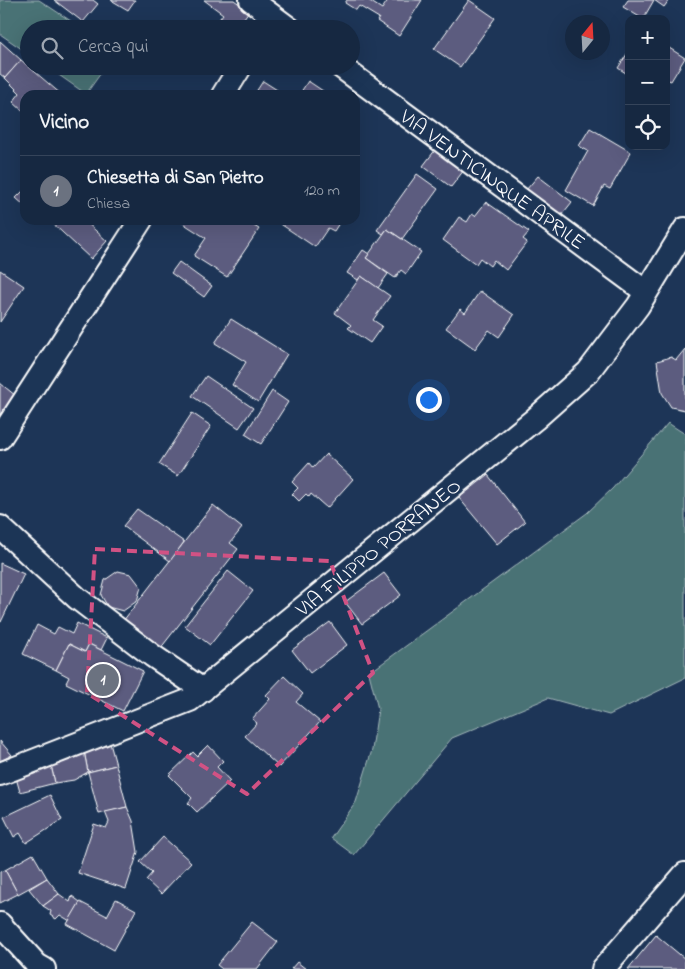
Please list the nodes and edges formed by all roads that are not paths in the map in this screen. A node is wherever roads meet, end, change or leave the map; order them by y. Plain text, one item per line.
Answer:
1 (251, 0) edge
2 (277, 18) edge
3 (235, 75) edge
4 (352, 75) edge
5 (226, 90) edge
6 (138, 225) edge
7 (685, 229) edge
8 (646, 292) junction
9 (0, 438) edge
10 (0, 527) edge
11 (203, 690) junction
12 (0, 774) edge
13 (685, 874) edge
14 (0, 924) edge
15 (44, 969) edge
16 (603, 969) edge

1 - 2 street
3 - 5 street
4 - 8 street, VIA VENTICINQUE APRILE
6 - 9 street
7 - 8 street, VIA FILIPPO PORRANEO
8 - 11 street, VIA FILIPPO PORRANEO
10 - 11 street
11 - 12 street, VIA FILIPPO PORRANEO
13 - 16 street
14 - 15 street

